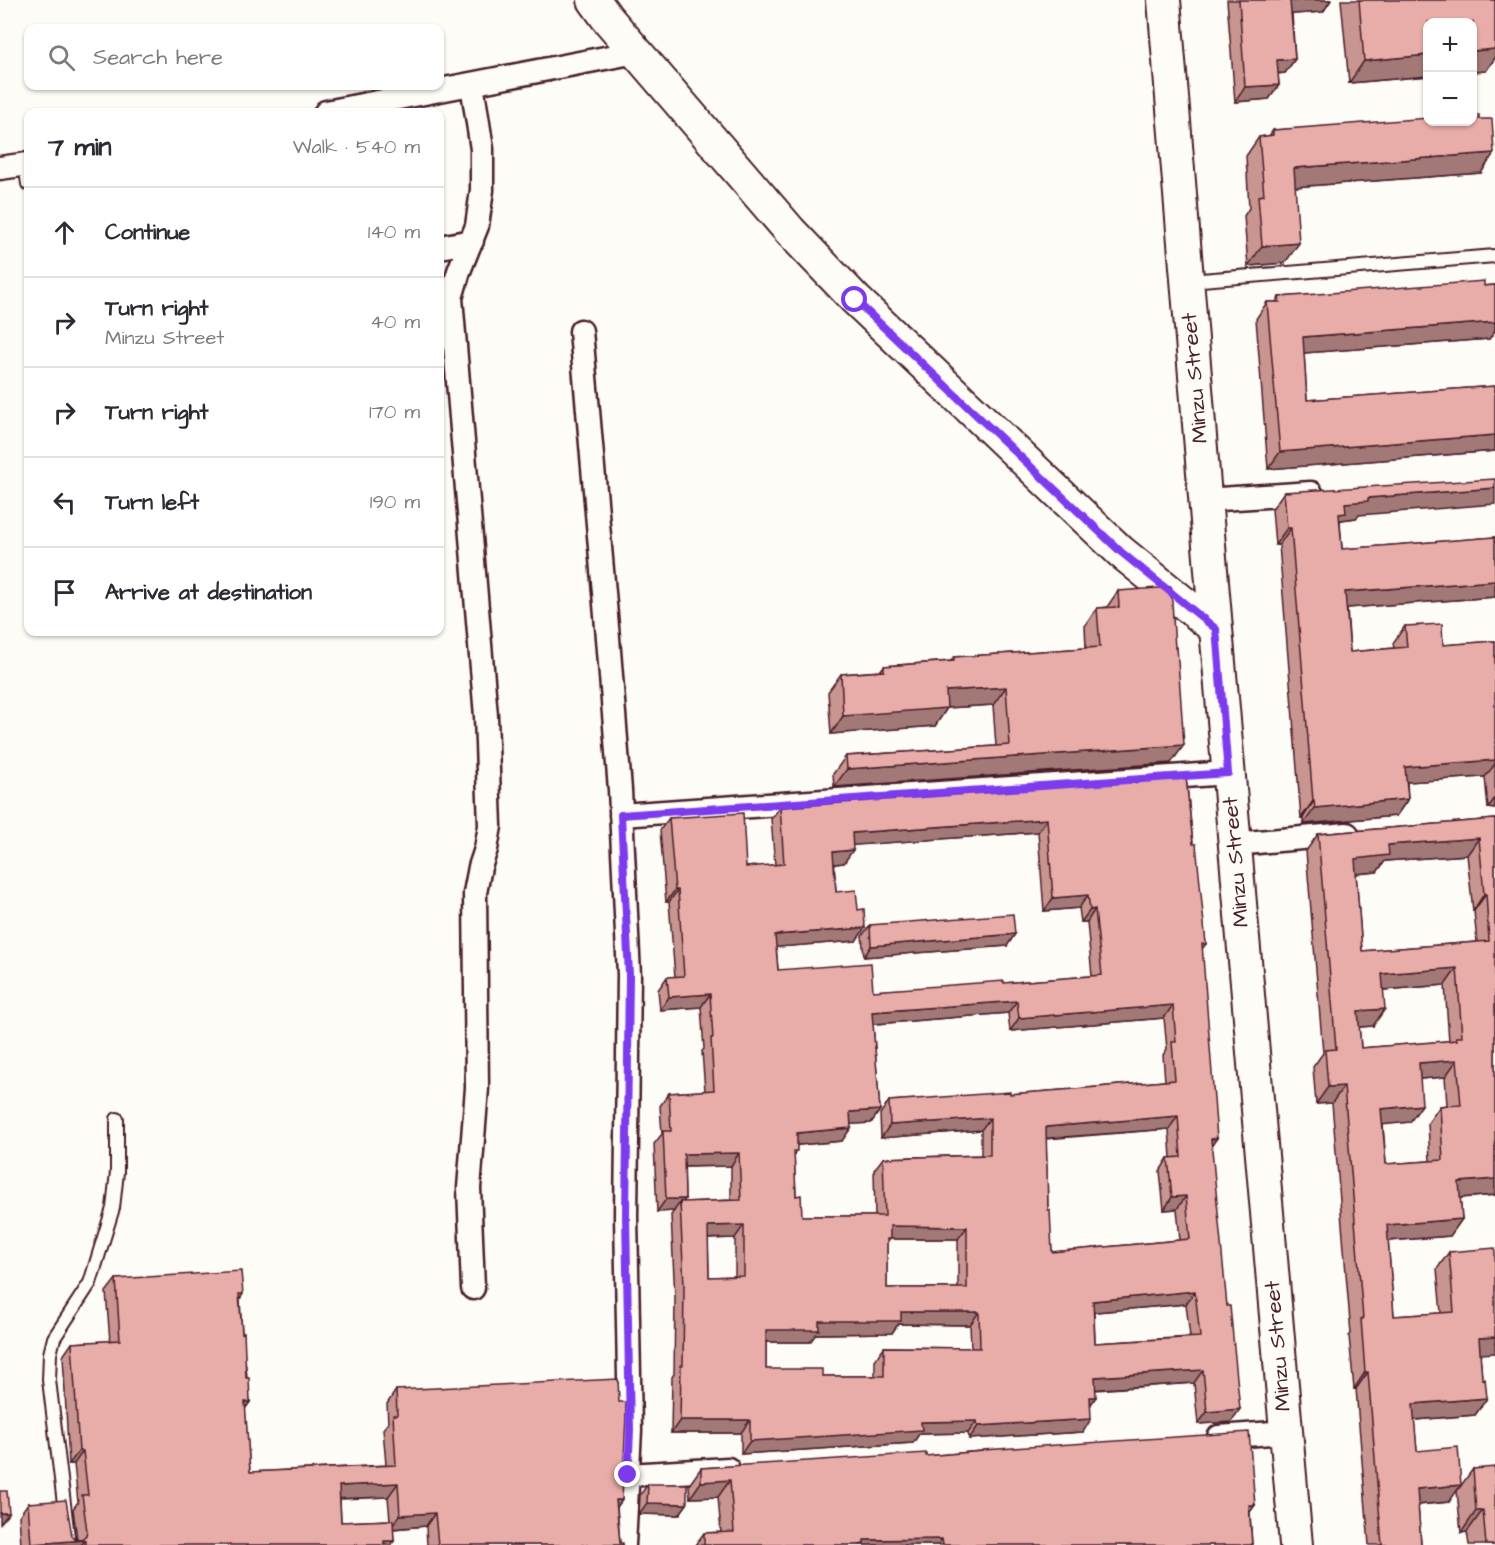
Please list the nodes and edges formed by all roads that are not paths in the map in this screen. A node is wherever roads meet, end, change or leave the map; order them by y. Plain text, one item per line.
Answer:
1 (594, 0) edge
2 (1164, 0) edge
3 (636, 52) junction
4 (472, 84) junction
5 (444, 89) edge
6 (441, 90) edge
7 (347, 108) edge
8 (0, 168) edge
9 (24, 171) edge
10 (472, 241) junction
11 (444, 246) edge
12 (1495, 256) edge
13 (1187, 282) junction
14 (581, 331) dead end
15 (1333, 492) edge
16 (1205, 500) junction
17 (1216, 629) junction
18 (1228, 773) junction
19 (621, 815) junction
20 (1365, 832) edge
21 (1234, 844) junction
22 (117, 1119) dead end
23 (472, 1288) dead end
24 (1286, 1432) junction
25 (1194, 1438) edge
26 (747, 1468) edge
27 (628, 1475) junction
28 (69, 1545) edge
29 (624, 1545) edge
30 (1296, 1545) edge

1 - 3 main road
2 - 13 main road, Minzu Street
3 - 4 street
3 - 17 main road
4 - 5 street
4 - 10 street
6 - 7 street
8 - 9 street
10 - 11 street
10 - 23 street
12 - 13 lane
13 - 16 main road, Minzu Street
14 - 19 street
15 - 16 street
16 - 17 main road, Minzu Street
17 - 18 main road, Minzu Street
18 - 19 street
18 - 21 main road, Minzu Street
19 - 27 street
20 - 21 street
21 - 24 main road, Minzu Street
22 - 28 lane
24 - 25 street
24 - 30 main road, Minzu Street
26 - 27 street
27 - 29 street

